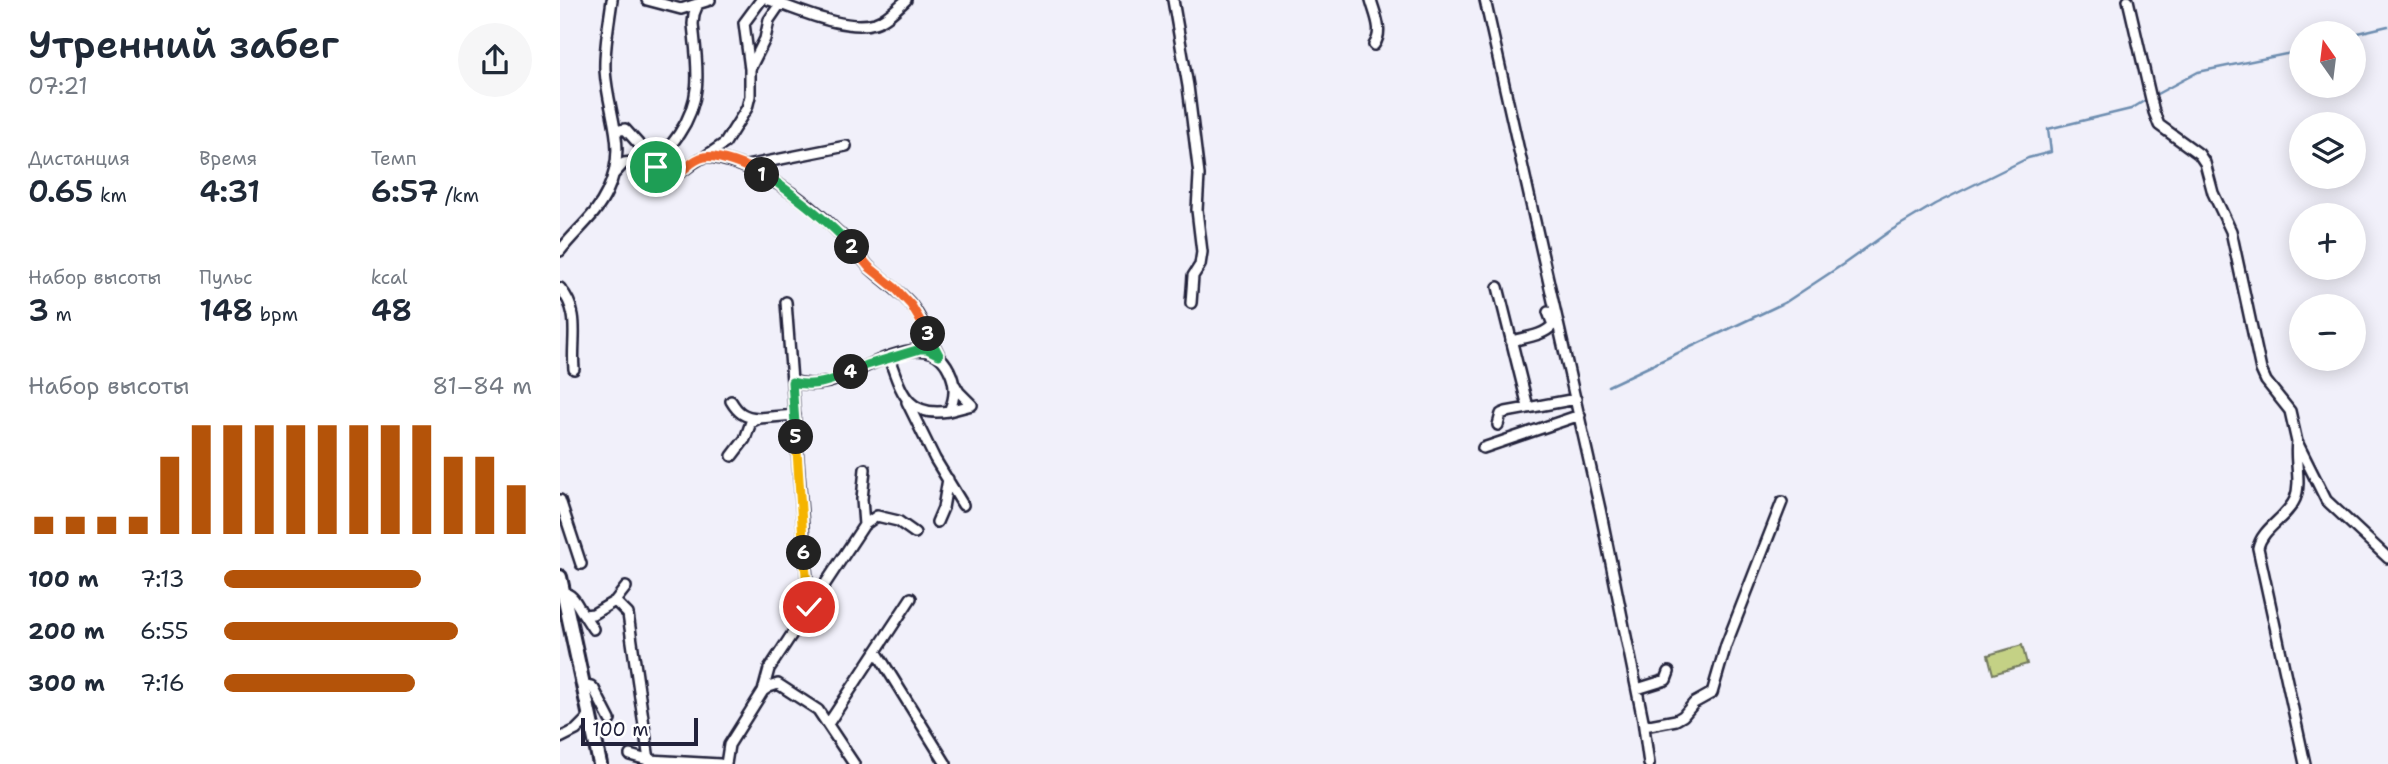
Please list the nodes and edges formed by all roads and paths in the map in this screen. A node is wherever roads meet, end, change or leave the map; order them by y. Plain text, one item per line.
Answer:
1 (612, 0) edge
2 (618, 0) edge
3 (647, 0) edge
4 (761, 0) edge
5 (906, 0) edge
6 (1173, 0) edge
7 (1371, 0) edge
8 (1485, 0) edge
9 (2128, 0) edge
10 (705, 1) edge
11 (773, 1) edge
12 (609, 23) junction
13 (1374, 45) dead end
14 (750, 69) junction
15 (616, 131) junction
16 (846, 146) dead end
17 (706, 156) junction
18 (650, 161) junction
19 (744, 167) junction
20 (614, 174) junction
21 (560, 251) edge
22 (1498, 287) dead end
23 (560, 288) edge
24 (786, 302) dead end
25 (1191, 303) dead end
26 (1548, 312) dead end
27 (1555, 323) junction
28 (1511, 341) junction
29 (939, 355) junction
30 (889, 358) junction
31 (574, 369) dead end
32 (792, 382) junction
33 (955, 385) junction
34 (906, 399) junction
35 (1576, 399) junction
36 (731, 401) dead end
37 (1528, 408) junction
38 (949, 411) junction
39 (795, 415) junction
40 (1580, 415) junction
41 (755, 420) junction
42 (1498, 425) dead end
43 (2297, 442) junction
44 (1483, 448) dead end
45 (732, 456) dead end
46 (865, 470) dead end
47 (948, 479) junction
48 (560, 500) edge
49 (1782, 502) dead end
50 (962, 505) dead end
51 (863, 512) junction
52 (877, 516) junction
53 (937, 522) dead end
54 (864, 525) junction
55 (915, 533) dead end
56 (2388, 558) edge
57 (581, 564) dead end
58 (560, 577) edge
59 (626, 587) dead end
60 (563, 593) junction
61 (911, 598) dead end
62 (615, 601) junction
63 (809, 607) junction
64 (584, 615) junction
65 (593, 629) dead end
66 (876, 651) junction
67 (1669, 672) dead end
68 (584, 685) junction
69 (1636, 689) junction
70 (763, 691) junction
71 (590, 716) junction
72 (610, 720) dead end
73 (828, 724) junction
74 (1644, 726) junction
75 (560, 738) edge
76 (630, 755) dead end
77 (652, 762) edge
78 (600, 764) edge
79 (723, 764) edge
80 (854, 764) edge
81 (946, 764) edge
82 (1648, 764) edge
83 (2305, 764) edge

1 - 12 street
2 - 12 street
3 - 10 street
4 - 14 street
5 - 11 street
6 - 25 street
7 - 13 street
8 - 27 street
9 - 43 street
10 - 18 street
11 - 14 street
12 - 15 street
14 - 17 street
15 - 18 street
15 - 20 street
16 - 19 street
17 - 18 street
17 - 19 street
18 - 20 street
19 - 29 street
20 - 21 street
22 - 28 street
23 - 31 street
24 - 32 street
26 - 27 street
27 - 28 street
27 - 35 street
28 - 37 street
29 - 30 street
29 - 33 street
30 - 32 street
30 - 34 street
32 - 39 street
33 - 38 street
33 - 38 street
34 - 38 street
34 - 47 street
35 - 37 street
35 - 40 street
36 - 41 street
37 - 42 street
39 - 41 street
39 - 63 street
40 - 44 street
40 - 69 street
41 - 45 street
43 - 56 street
43 - 83 street
46 - 51 street
47 - 50 street
47 - 53 street
48 - 57 street
49 - 74 street
51 - 52 street
51 - 54 street
52 - 54 street
52 - 55 street
54 - 63 street
58 - 60 main road
59 - 62 street
60 - 64 street
60 - 68 main road
61 - 66 street
62 - 64 street
62 - 77 street
63 - 70 street
64 - 65 street
66 - 73 street
66 - 81 street
67 - 69 street
68 - 71 main road
68 - 72 street
69 - 74 street
70 - 73 street
70 - 79 street
71 - 75 street
71 - 78 main road
73 - 80 street
74 - 82 street
76 - 77 street
77 - 79 street

